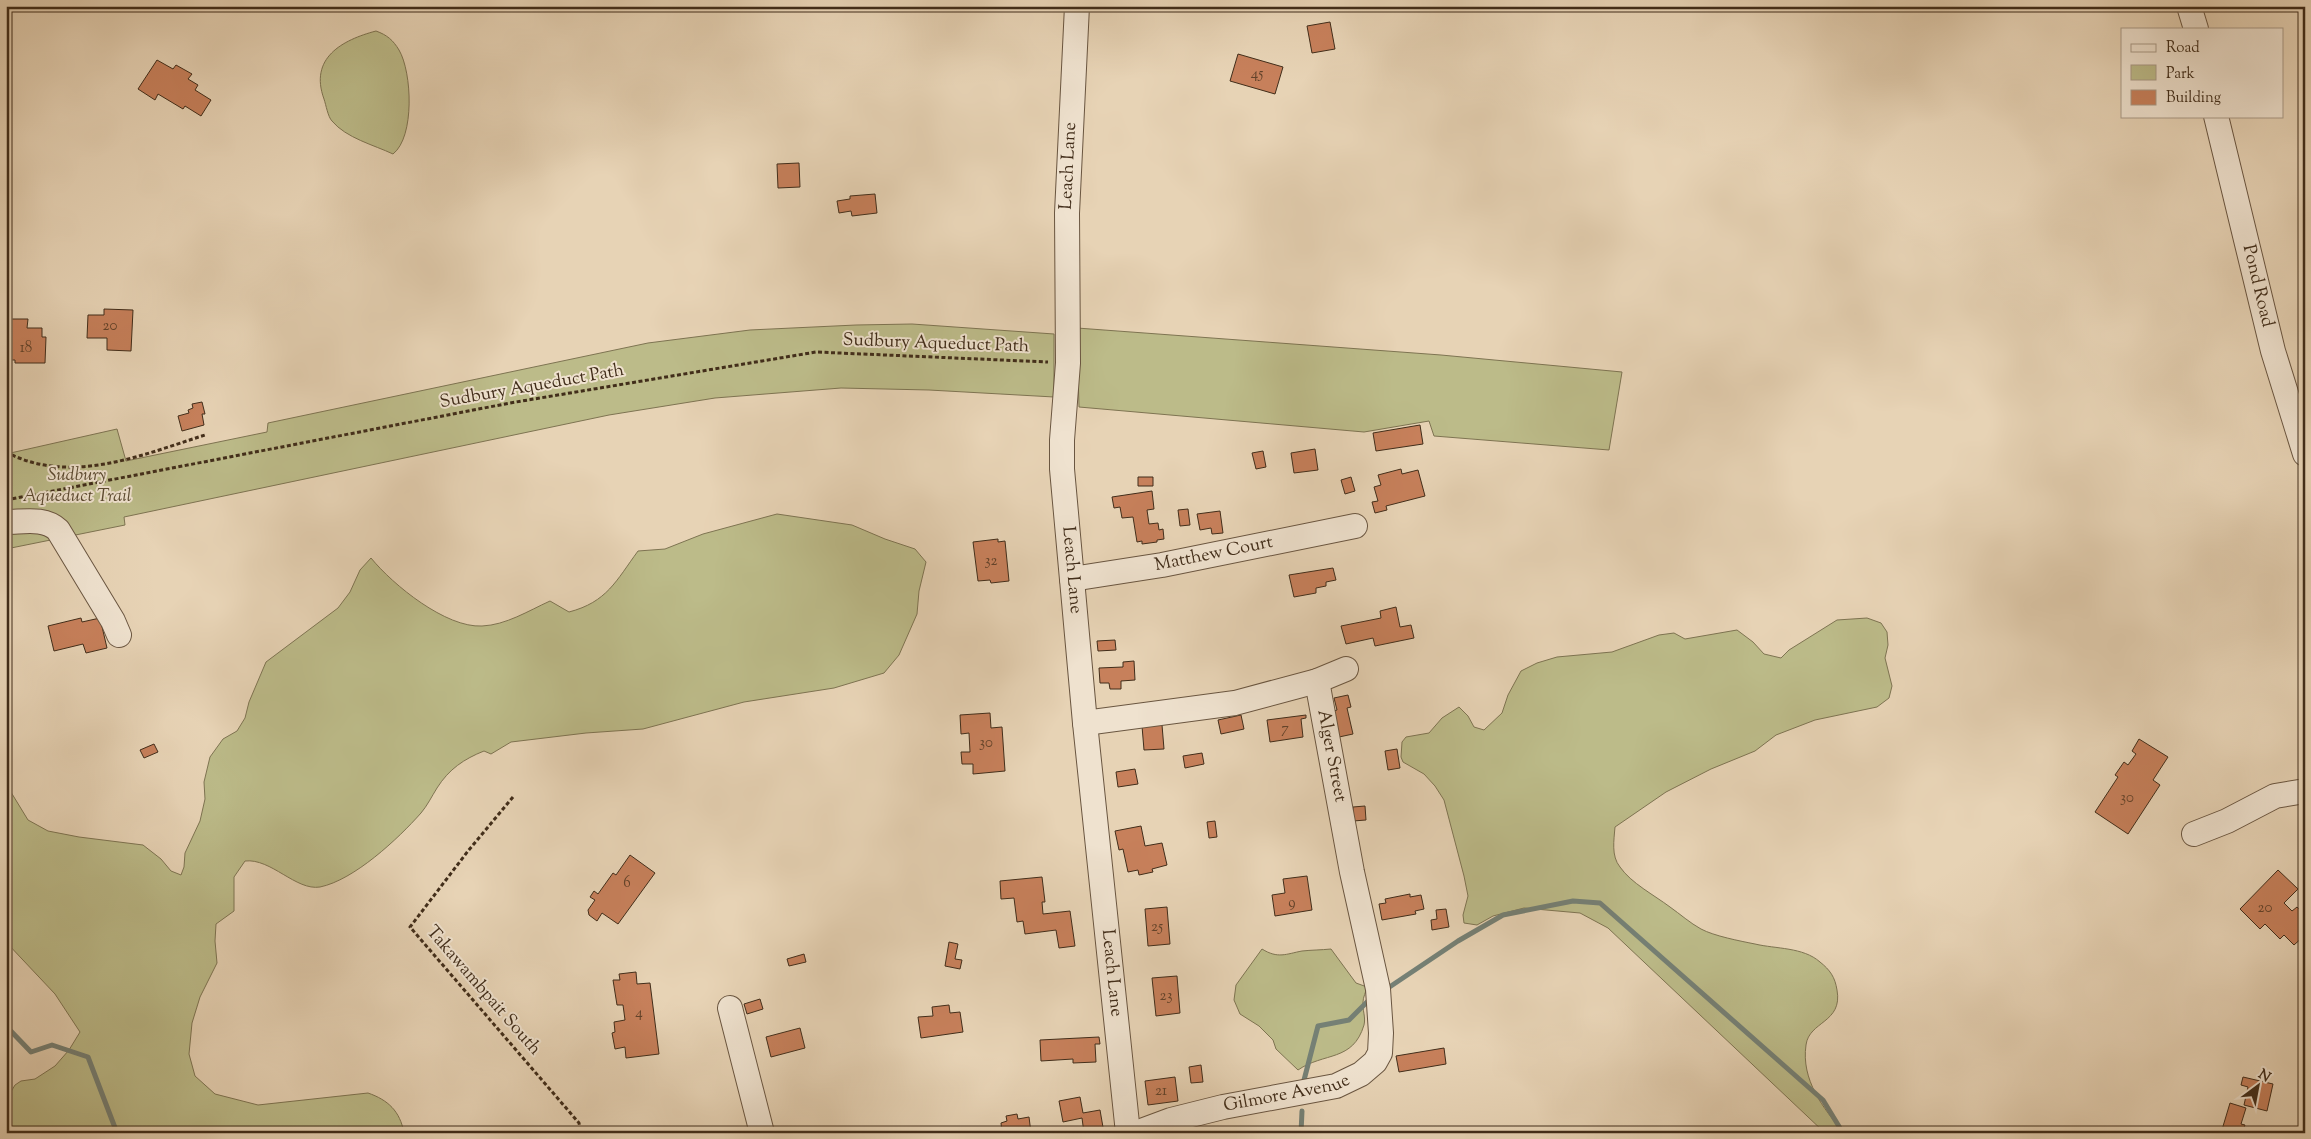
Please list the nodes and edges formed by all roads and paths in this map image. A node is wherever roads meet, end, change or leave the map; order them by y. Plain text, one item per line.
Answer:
1 (1077, 6) edge
2 (2189, 6) edge
3 (2196, 28) edge
4 (2216, 118) edge
5 (1068, 363) junction
6 (205, 435) dead end
7 (6, 452) edge
8 (2305, 454) edge
9 (6, 500) edge
10 (6, 522) edge
11 (1355, 526) dead end
12 (1072, 579) junction
13 (119, 635) dead end
14 (1346, 668) dead end
15 (1317, 681) junction
16 (1085, 723) junction
17 (2305, 792) edge
18 (513, 797) dead end
19 (2194, 834) dead end
20 (730, 1008) dead end
21 (1375, 1062) joint
22 (581, 1133) edge
23 (762, 1133) edge
24 (1128, 1133) edge
25 (1136, 1133) edge

1 - 5 street, Leach Lane
2 - 3 street
4 - 8 street, Pond Road
5 - 9 path, Sudbury Aqueduct Path
5 - 12 street, Leach Lane
6 - 7 path
10 - 13 street
11 - 12 street, Matthew Court
12 - 16 street, Leach Lane
14 - 15 street
15 - 16 street
15 - 21 street, Alger Street
16 - 24 street, Leach Lane
17 - 19 street
18 - 22 path, Takawambpait South
20 - 23 street
21 - 25 street, Gilmore Avenue

